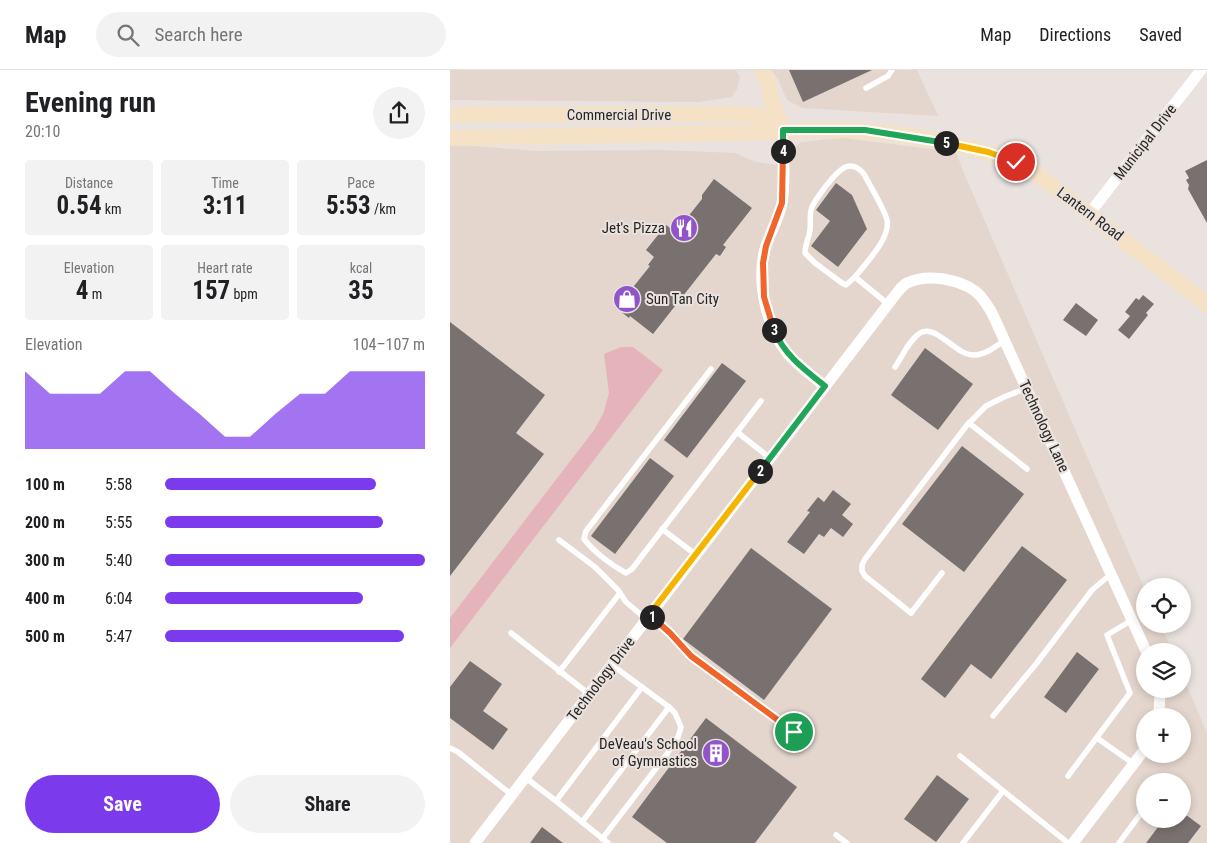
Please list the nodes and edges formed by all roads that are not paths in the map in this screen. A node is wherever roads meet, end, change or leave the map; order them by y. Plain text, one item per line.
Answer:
1 (762, 70) edge
2 (892, 70) edge
3 (1201, 70) edge
4 (866, 88) dead end
5 (450, 115) edge
6 (783, 130) junction
7 (742, 133) joint
8 (450, 138) edge
9 (1089, 214) junction
10 (855, 277) junction
11 (890, 302) junction
12 (1207, 304) edge
13 (1005, 340) junction
14 (895, 367) dead end
15 (711, 369) dead end
16 (825, 386) junction
17 (1027, 388) junction
18 (761, 401) dead end
19 (969, 423) junction
20 (737, 432) junction
21 (770, 458) junction
22 (1027, 470) dead end
23 (662, 529) junction
24 (559, 540) dead end
25 (696, 554) junction
26 (942, 572) dead end
27 (1111, 574) junction
28 (620, 594) junction
29 (648, 617) junction
30 (1132, 620) junction
31 (511, 633) dead end
32 (1142, 643) edge
33 (612, 665) junction
34 (559, 672) junction
35 (642, 687) junction
36 (589, 694) junction
37 (669, 707) junction
38 (993, 716) dead end
39 (794, 732) dead end
40 (1097, 738) junction
41 (450, 748) edge
42 (960, 756) dead end
43 (1136, 761) edge
44 (1134, 764) junction
45 (1068, 776) dead end
46 (526, 778) junction
47 (1002, 791) junction
48 (512, 795) junction
49 (556, 801) junction
50 (1136, 820) edge
51 (582, 822) junction
52 (836, 835) dead end
53 (602, 839) junction
54 (475, 843) edge
55 (608, 843) edge
56 (847, 843) edge
57 (963, 843) edge
58 (1068, 843) edge
59 (1074, 843) edge
60 (1119, 843) edge

1 - 6 street
2 - 4 lane
3 - 9 street, Municipal Drive
5 - 6 street, Commercial Drive
6 - 7 street, Lantern Road
6 - 9 street, Lantern Road
6 - 16 street
7 - 8 street, Commercial Drive
9 - 12 street, Lantern Road
10 - 10 lane
10 - 11 lane
11 - 13 street, Technology Lane
11 - 16 street, Technology Drive
13 - 14 lane
13 - 17 street, Technology Lane
15 - 23 lane
16 - 21 street, Technology Drive
17 - 19 lane
17 - 27 street, Technology Lane
18 - 20 lane
19 - 22 lane
19 - 26 lane
20 - 21 lane
20 - 23 lane
21 - 25 street, Technology Drive
23 - 25 lane
24 - 28 lane
25 - 29 street, Technology Drive
27 - 30 street, Technology Lane
27 - 38 lane
28 - 29 lane
28 - 34 lane
29 - 33 street, Technology Drive
29 - 39 lane
30 - 32 street, Technology Lane
30 - 40 lane
31 - 34 lane
33 - 35 lane
33 - 36 street, Technology Drive
34 - 36 lane
35 - 37 lane
35 - 49 lane
36 - 46 street, Technology Drive
37 - 51 lane
37 - 53 lane
40 - 44 lane
40 - 45 lane
41 - 48 lane
42 - 47 lane
43 - 44 street
44 - 59 street
46 - 48 street, Technology Drive
46 - 49 lane
47 - 57 lane
47 - 58 lane
48 - 54 street, Technology Drive
49 - 51 lane
50 - 60 lane
51 - 53 lane
52 - 56 lane
53 - 55 lane

